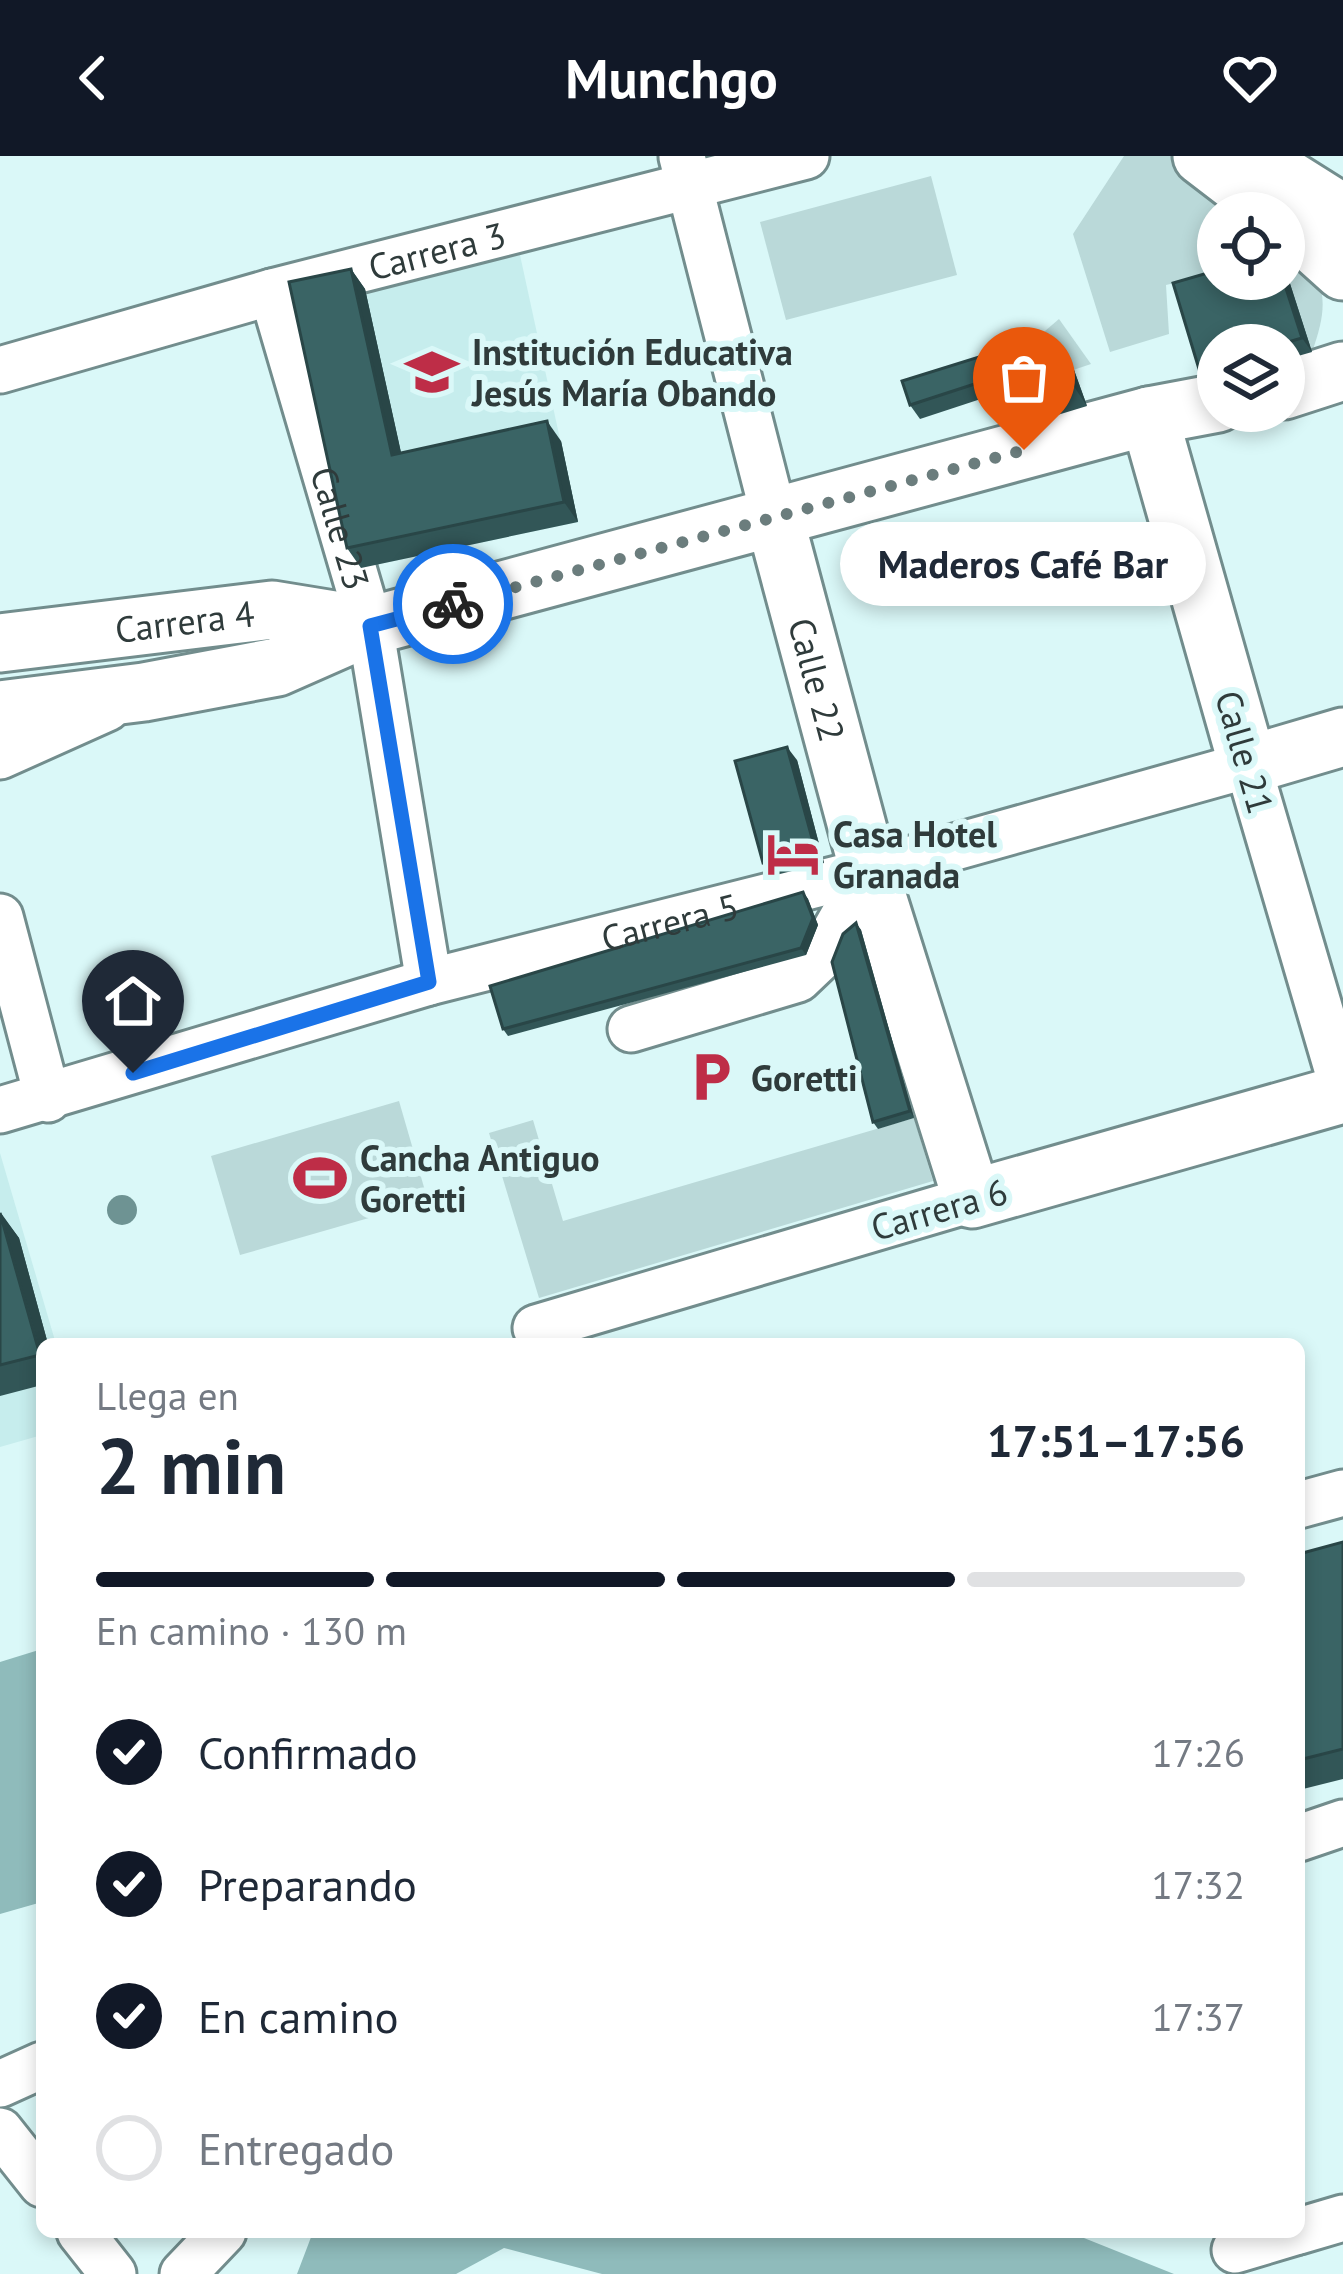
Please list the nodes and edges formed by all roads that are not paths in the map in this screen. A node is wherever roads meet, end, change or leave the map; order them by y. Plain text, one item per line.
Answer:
1 (806, 156) edge
2 (1202, 156) edge
3 (1251, 156) edge
4 (686, 170) edge
5 (1249, 192) edge
6 (1326, 215) edge
7 (1343, 271) edge
8 (272, 292) junction
9 (0, 370) edge
10 (1343, 371) edge
11 (1305, 383) edge
12 (1197, 407) edge
13 (1149, 416) junction
14 (776, 520) junction
15 (370, 626) junction
16 (0, 643) edge
17 (144, 692) junction
18 (0, 710) edge
19 (1343, 736) edge
20 (0, 756) edge
21 (1248, 766) junction
22 (869, 871) junction
23 (0, 917) edge
24 (429, 982) junction
25 (631, 1029) dead end
26 (1343, 1091) edge
27 (48, 1099) junction
28 (0, 1110) edge
29 (972, 1199) junction
30 (536, 1328) dead end
31 (1343, 1493) edge
32 (1305, 1503) edge
33 (1343, 1823) edge
34 (1305, 1836) edge
35 (36, 2068) edge
36 (0, 2084) edge
37 (0, 2131) edge
38 (36, 2176) edge
39 (1343, 2218) edge
40 (1305, 2229) edge
41 (85, 2238) edge
42 (217, 2238) edge
43 (237, 2238) edge
44 (1276, 2238) edge
45 (1235, 2252) edge
46 (113, 2274) edge
47 (183, 2274) edge
48 (220, 2274) edge

1 - 4 street, Carrera 3
2 - 5 main road
3 - 6 main road
4 - 8 street, Carrera 3
4 - 14 street, Calle 22
6 - 7 main road
8 - 9 street, Carrera 3
8 - 15 street, Calle 23
10 - 11 main road
12 - 13 main road, Carrera 4
13 - 14 main road, Carrera 4
13 - 21 main road, Calle 21
14 - 15 main road, Carrera 4
14 - 22 main road, Calle 22
15 - 16 main road, Carrera 4
15 - 17 main road, Carrera 4
15 - 24 street, Calle 23
17 - 18 main road, Carrera 4
17 - 20 street, Carrera 4
19 - 21 main road, Carrera 5
21 - 22 street, Carrera 5
21 - 26 street, Calle 21
22 - 24 street, Carrera 5
22 - 25 street
22 - 29 main road, Calle 22
23 - 27 street
24 - 27 street, Carrera 5
26 - 29 main road, Carrera 6
27 - 28 street, Carrera 5
29 - 30 street, Carrera 6
31 - 32 street
33 - 34 street
35 - 36 street
37 - 38 street
39 - 40 street
41 - 46 street
42 - 47 street
43 - 48 street
44 - 45 street

